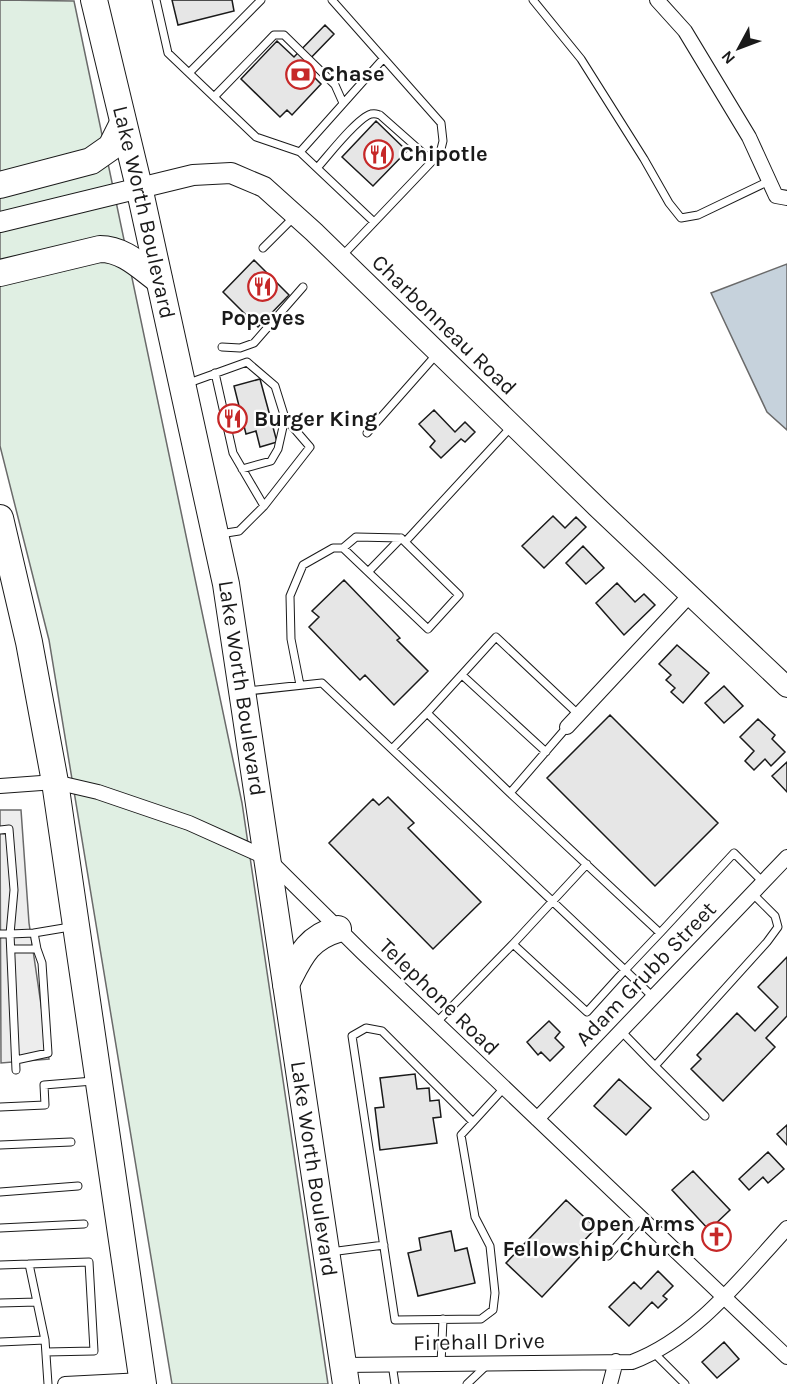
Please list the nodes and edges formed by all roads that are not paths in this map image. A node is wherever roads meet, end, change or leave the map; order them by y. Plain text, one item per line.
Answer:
1 (94, 0) edge
2 (156, 0) edge
3 (261, 0) edge
4 (333, 0) edge
5 (533, 0) edge
6 (657, 0) edge
7 (383, 58) junction
8 (189, 73) junction
9 (214, 97) junction
10 (343, 103) junction
11 (123, 123) junction
12 (300, 152) junction
13 (432, 161) junction
14 (317, 168) junction
15 (769, 181) junction
16 (0, 185) edge
17 (140, 187) junction
18 (787, 198) edge
19 (296, 215) junction
20 (0, 222) edge
21 (374, 222) junction
22 (263, 248) dead end
23 (340, 258) junction
24 (0, 273) edge
25 (159, 280) junction
26 (303, 287) dead end
27 (222, 347) dead end
28 (438, 353) junction
29 (215, 373) junction
30 (183, 385) junction
31 (285, 418) junction
32 (513, 425) junction
33 (367, 433) dead end
34 (242, 469) junction
35 (264, 506) junction
36 (0, 518) edge
37 (216, 534) junction
38 (403, 540) junction
39 (344, 548) junction
40 (369, 571) junction
41 (690, 595) junction
42 (462, 675) junction
43 (300, 685) junction
44 (787, 687) edge
45 (242, 692) junction
46 (427, 713) junction
47 (579, 715) junction
48 (567, 727) joint
49 (392, 749) junction
50 (546, 752) junction
51 (55, 782) junction
52 (0, 786) edge
53 (510, 793) junction
54 (0, 830) edge
55 (787, 857) edge
56 (267, 858) junction
57 (587, 864) junction
58 (763, 882) junction
59 (752, 893) junction
60 (553, 901) junction
61 (76, 926) junction
62 (338, 929) junction
63 (34, 933) junction
64 (660, 933) junction
65 (0, 934) edge
66 (10, 934) junction
67 (513, 944) junction
68 (11, 949) junction
69 (37, 950) junction
70 (625, 970) junction
71 (286, 984) junction
72 (653, 997) junction
73 (436, 1023) junction
74 (621, 1031) junction
75 (16, 1060) junction
76 (655, 1066) junction
77 (16, 1070) dead end
78 (99, 1081) junction
79 (504, 1088) junction
80 (0, 1107) edge
81 (705, 1116) dead end
82 (537, 1119) junction
83 (473, 1122) junction
84 (71, 1142) dead end
85 (0, 1145) edge
86 (78, 1186) dead end
87 (0, 1192) edge
88 (641, 1219) junction
89 (84, 1224) dead end
90 (0, 1228) edge
91 (787, 1228) edge
92 (384, 1245) junction
93 (326, 1252) junction
94 (608, 1256) dead end
95 (29, 1264) junction
96 (0, 1265) edge
97 (723, 1297) junction
98 (38, 1302) junction
99 (0, 1304) edge
100 (443, 1319) junction
101 (45, 1340) junction
102 (0, 1342) edge
103 (46, 1352) junction
104 (654, 1353) junction
105 (787, 1357) edge
106 (616, 1361) junction
107 (488, 1363) junction
108 (392, 1364) junction
109 (441, 1364) junction
110 (344, 1375) edge
111 (143, 1382) edge
112 (48, 1384) edge
113 (65, 1384) edge
114 (395, 1384) edge
115 (467, 1384) edge
116 (610, 1384) edge
117 (686, 1384) edge

1 - 11 highway, Lake Worth Boulevard
2 - 8 lane
3 - 8 lane
4 - 7 lane
5 - 15 lane
6 - 15 street
7 - 10 lane
7 - 13 lane
8 - 9 lane
9 - 10 lane
9 - 12 lane
10 - 12 lane
11 - 16 highway
11 - 17 highway, Lake Worth Boulevard
12 - 14 lane
13 - 14 lane
13 - 21 lane
14 - 21 lane
15 - 18 street
17 - 19 street, Charbonneau Road
17 - 20 street, Charbonneau Road
17 - 25 highway, Lake Worth Boulevard
19 - 22 lane
19 - 23 street, Charbonneau Road
21 - 23 lane
23 - 28 street, Charbonneau Road
24 - 25 highway
25 - 30 highway, Lake Worth Boulevard
26 - 27 lane
28 - 32 street, Charbonneau Road
28 - 33 lane
29 - 30 lane
29 - 31 lane
29 - 34 lane
30 - 37 highway, Lake Worth Boulevard
31 - 34 lane
31 - 35 lane
32 - 38 lane
32 - 41 street, Charbonneau Road
34 - 35 lane
35 - 37 lane
36 - 51 highway
37 - 45 highway, Lake Worth Boulevard
38 - 39 lane
38 - 40 lane
38 - 40 lane
39 - 40 lane
39 - 43 lane
41 - 44 street, Charbonneau Road
41 - 47 street
42 - 46 lane
42 - 47 lane
42 - 50 lane
43 - 45 lane
43 - 49 lane
45 - 56 highway, Lake Worth Boulevard
46 - 49 lane
46 - 53 lane
47 - 48 street
48 - 50 lane
49 - 60 lane
50 - 53 lane
51 - 52 street, Telephone Road
51 - 56 street, Telephone Road
51 - 61 highway
53 - 57 lane
54 - 66 lane
55 - 58 street, Adam Grubb Street
56 - 62 street, Telephone Road
56 - 71 highway, Lake Worth Boulevard
57 - 60 lane
57 - 64 lane
58 - 59 street, Adam Grubb Street
58 - 64 lane
59 - 72 street, Adam Grubb Street
59 - 76 lane
60 - 67 lane
60 - 70 lane
61 - 63 lane
61 - 78 highway
62 - 71 highway
62 - 73 street, Telephone Road
63 - 66 lane
63 - 69 lane
64 - 70 lane
65 - 66 lane
66 - 68 lane
67 - 70 lane
67 - 73 lane
68 - 69 lane
68 - 75 lane
69 - 75 lane
70 - 72 lane
71 - 93 highway, Lake Worth Boulevard
72 - 74 street, Adam Grubb Street
73 - 79 street, Telephone Road
74 - 76 lane
74 - 82 street, Adam Grubb Street
75 - 77 lane
76 - 81 lane
78 - 80 lane
78 - 111 highway
79 - 82 street, Telephone Road
79 - 83 lane
82 - 88 street, Telephone Road
83 - 92 lane
83 - 100 lane
84 - 85 lane
86 - 87 lane
88 - 94 lane
88 - 97 street, Telephone Road
89 - 90 lane
91 - 97 street, Firehall Drive
92 - 93 lane
92 - 100 lane
93 - 110 highway, Lake Worth Boulevard
95 - 96 lane
95 - 98 lane
95 - 103 lane
97 - 104 street, Firehall Drive
97 - 105 street, Telephone Road
98 - 99 lane
98 - 101 lane
100 - 109 lane
101 - 102 lane
101 - 103 lane
103 - 112 lane
104 - 106 street, Firehall Drive
104 - 117 lane
106 - 107 street, Firehall Drive
106 - 116 street
107 - 109 street, Firehall Drive
107 - 115 lane
108 - 109 street, Firehall Drive
108 - 110 street, Firehall Drive
108 - 114 lane
111 - 113 street

